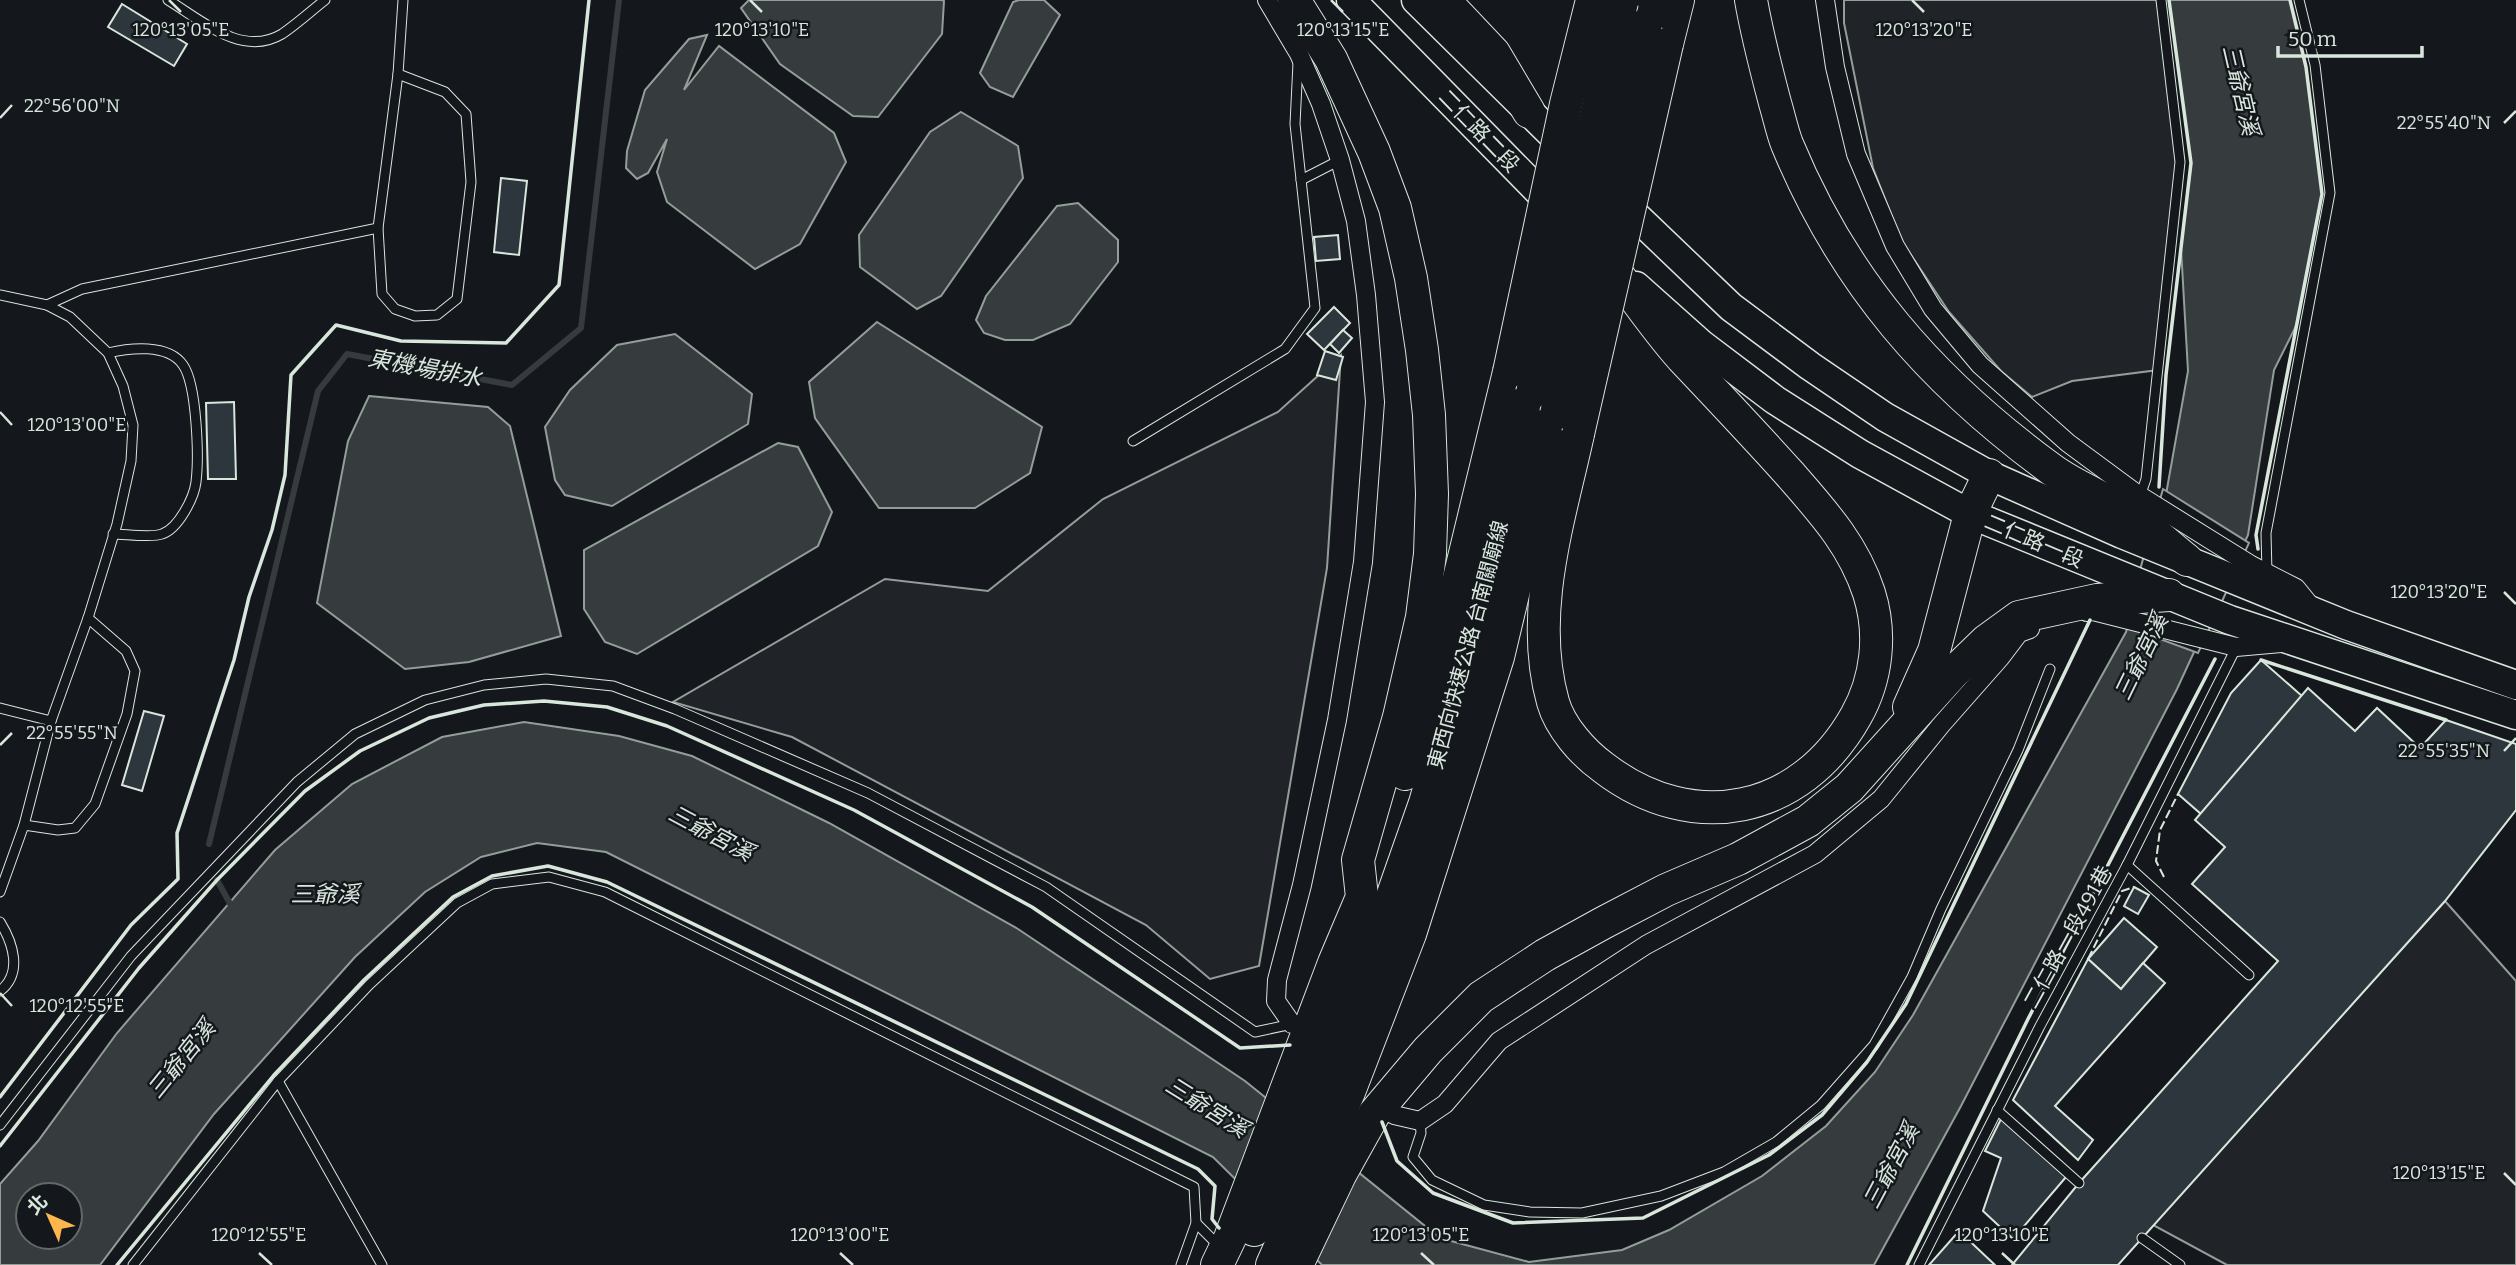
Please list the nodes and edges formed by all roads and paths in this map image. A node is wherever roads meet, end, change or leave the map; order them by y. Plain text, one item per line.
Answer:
1 (168, 0) edge
2 (325, 0) edge
3 (403, 0) edge
4 (1267, 0) edge
5 (1294, 0) edge
6 (1351, 0) edge
7 (1416, 0) edge
8 (1444, 0) edge
9 (1678, 0) edge
10 (1751, 0) edge
11 (1825, 0) edge
12 (2161, 0) edge
13 (2299, 0) edge
14 (1633, 12) edge
15 (1299, 54) junction
16 (398, 74) junction
17 (1529, 112) junction
18 (1340, 160) junction
19 (1301, 180) junction
20 (378, 228) junction
21 (1608, 262) junction
22 (0, 295) edge
23 (47, 305) junction
24 (108, 354) junction
25 (1521, 383) junction
26 (1567, 424) junction
27 (1133, 441) dead end
28 (1989, 475) junction
29 (2135, 503) junction
30 (1970, 514) junction
31 (113, 534) junction
32 (2187, 560) joint
33 (2255, 574) junction
34 (2100, 594) junction
35 (2169, 595) joint
36 (88, 618) junction
37 (2233, 634) junction
38 (2050, 669) dead end
39 (2516, 685) edge
40 (0, 708) edge
41 (2516, 715) edge
42 (51, 721) junction
43 (1887, 745) junction
44 (24, 825) junction
45 (2127, 865) junction
46 (0, 892) edge
47 (1362, 897) junction
48 (0, 922) edge
49 (2249, 975) dead end
50 (0, 991) edge
51 (1297, 1037) junction
52 (278, 1081) junction
53 (1997, 1110) junction
54 (1384, 1115) junction
55 (1420, 1121) junction
56 (0, 1125) edge
57 (2079, 1183) dead end
58 (1196, 1223) junction
59 (2142, 1238) dead end
60 (1229, 1252) edge
61 (133, 1265) edge
62 (382, 1265) edge
63 (1181, 1265) edge
64 (1272, 1265) edge
65 (1297, 1265) edge
66 (1919, 1265) edge
67 (2180, 1265) edge

1 - 2 lane
3 - 16 lane
4 - 15 street
5 - 47 highway
6 - 21 main road, 二仁路二段
7 - 17 main road
8 - 17 highway
9 - 14 highway
10 - 29 highway
11 - 29 street
12 - 29 lane
13 - 33 lane
14 - 25 highway, 東西向快速公路 台南關廟線, bridge
14 - 26 highway, 東西向快速公路 台南關廟線, bridge
15 - 18 street
15 - 19 lane
16 - 20 lane
16 - 20 lane
17 - 28 main road, 二仁路一段
18 - 19 lane
18 - 51 street
19 - 27 lane
20 - 23 lane
21 - 26 highway
21 - 30 main road, 二仁路一段
22 - 23 lane
23 - 24 lane
24 - 31 lane
24 - 31 lane
25 - 47 highway
25 - 60 highway, 東西向快速公路 台南關廟線
26 - 64 highway, 東西向快速公路 台南關廟線
28 - 29 main road, 二仁路一段
28 - 30 highway
29 - 32 highway
29 - 33 street
30 - 34 main road, 二仁路一段
30 - 43 highway
31 - 36 lane
32 - 33 main road
33 - 39 main road
34 - 35 highway
34 - 37 street
34 - 43 highway
34 - 55 street
35 - 37 main road
36 - 42 lane
36 - 44 lane
37 - 41 main road
37 - 45 lane, 二仁路一段491巷
38 - 55 lane
40 - 42 lane
42 - 44 lane
43 - 54 highway
44 - 46 lane
45 - 49 lane
45 - 53 lane, 二仁路一段491巷
47 - 51 highway
48 - 50 lane
51 - 56 lane
51 - 60 highway
52 - 58 lane
52 - 61 lane
52 - 62 lane
53 - 57 lane
53 - 66 lane, 二仁路一段491巷
54 - 55 street
54 - 65 highway
58 - 60 lane
58 - 63 lane
59 - 67 lane

